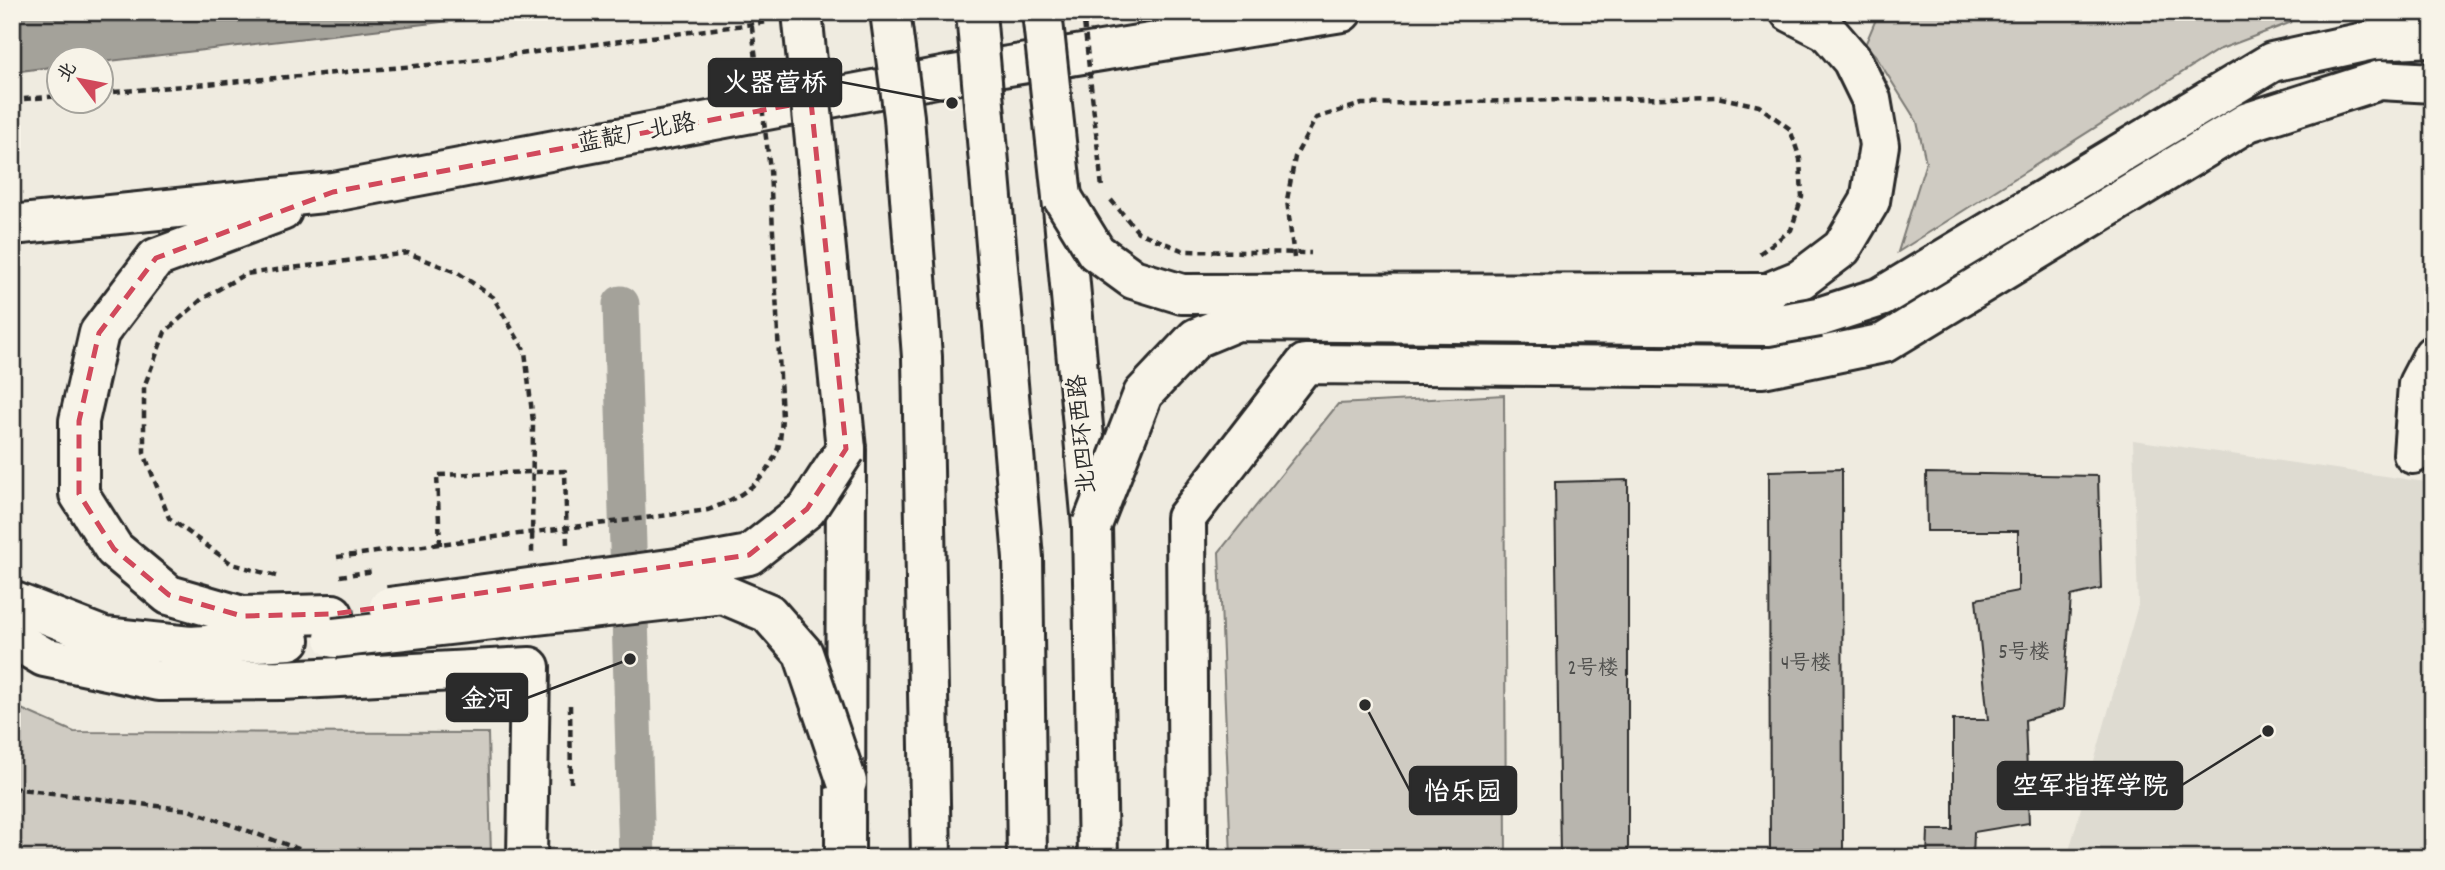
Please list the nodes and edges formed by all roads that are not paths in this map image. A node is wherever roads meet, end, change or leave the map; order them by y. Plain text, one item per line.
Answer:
1 (890, 12) edge
2 (976, 12) edge
3 (1042, 12) edge
4 (1342, 12) edge
5 (1790, 12) edge
6 (783, 19) edge
7 (2433, 37) edge
8 (2433, 83) edge
9 (333, 192) junction
10 (1062, 197) junction
11 (12, 225) edge
12 (2433, 355) edge
13 (846, 449) junction
14 (2413, 454) dead end
15 (1092, 525) junction
16 (12, 601) edge
17 (333, 626) junction
18 (12, 638) edge
19 (847, 782) junction
20 (527, 858) edge
21 (845, 858) edge
22 (931, 858) edge
23 (1027, 858) edge
24 (1098, 858) edge
25 (1188, 858) edge

1 - 22 main road, bridge
2 - 23 main road, bridge
3 - 10 main road, 北四环西路, bridge
4 - 9 main road, 蓝靛厂北路
5 - 10 main road, bridge
6 - 13 main road, bridge
7 - 15 main road, bridge
8 - 25 main road
9 - 11 main road, 蓝靛厂北路
9 - 17 main road
10 - 15 main road, 北四环西路, bridge
12 - 14 main road
13 - 17 main road, bridge
13 - 19 main road, bridge
15 - 24 main road, 北四环西路
16 - 17 main road
17 - 19 main road, bridge
18 - 20 main road
19 - 21 main road

